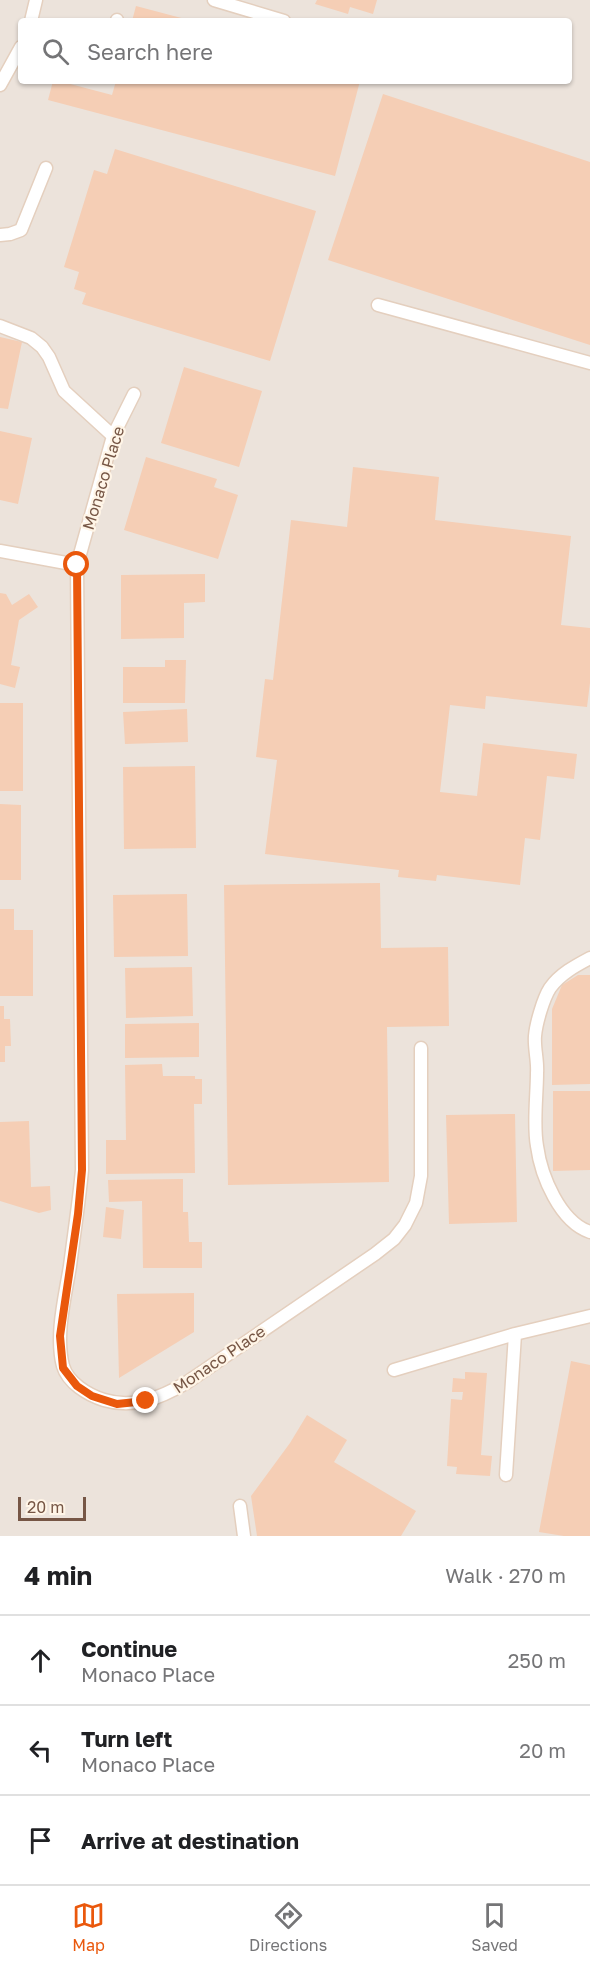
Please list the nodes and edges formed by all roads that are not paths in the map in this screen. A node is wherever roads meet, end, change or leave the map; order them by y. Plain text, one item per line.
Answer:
1 (36, 0) edge
2 (214, 0) edge
3 (32, 18) edge
4 (274, 18) edge
5 (18, 52) edge
6 (0, 85) edge
7 (46, 168) dead end
8 (0, 235) edge
9 (378, 305) dead end
10 (0, 326) edge
11 (590, 363) edge
12 (134, 394) dead end
13 (113, 436) junction
14 (0, 551) edge
15 (77, 565) junction
16 (590, 958) edge
17 (421, 1048) dead end
18 (590, 1232) edge
19 (590, 1316) edge
20 (515, 1334) junction
21 (394, 1370) dead end
22 (506, 1475) dead end
23 (240, 1506) dead end
24 (244, 1536) edge

1 - 3 lane
2 - 4 lane
5 - 6 lane
7 - 8 lane
9 - 11 lane
10 - 13 lane
12 - 13 lane, Monaco Place
13 - 15 lane, Monaco Place
14 - 15 lane
15 - 17 lane, Monaco Place
16 - 18 lane
19 - 20 lane
20 - 21 lane
20 - 22 lane
23 - 24 lane

